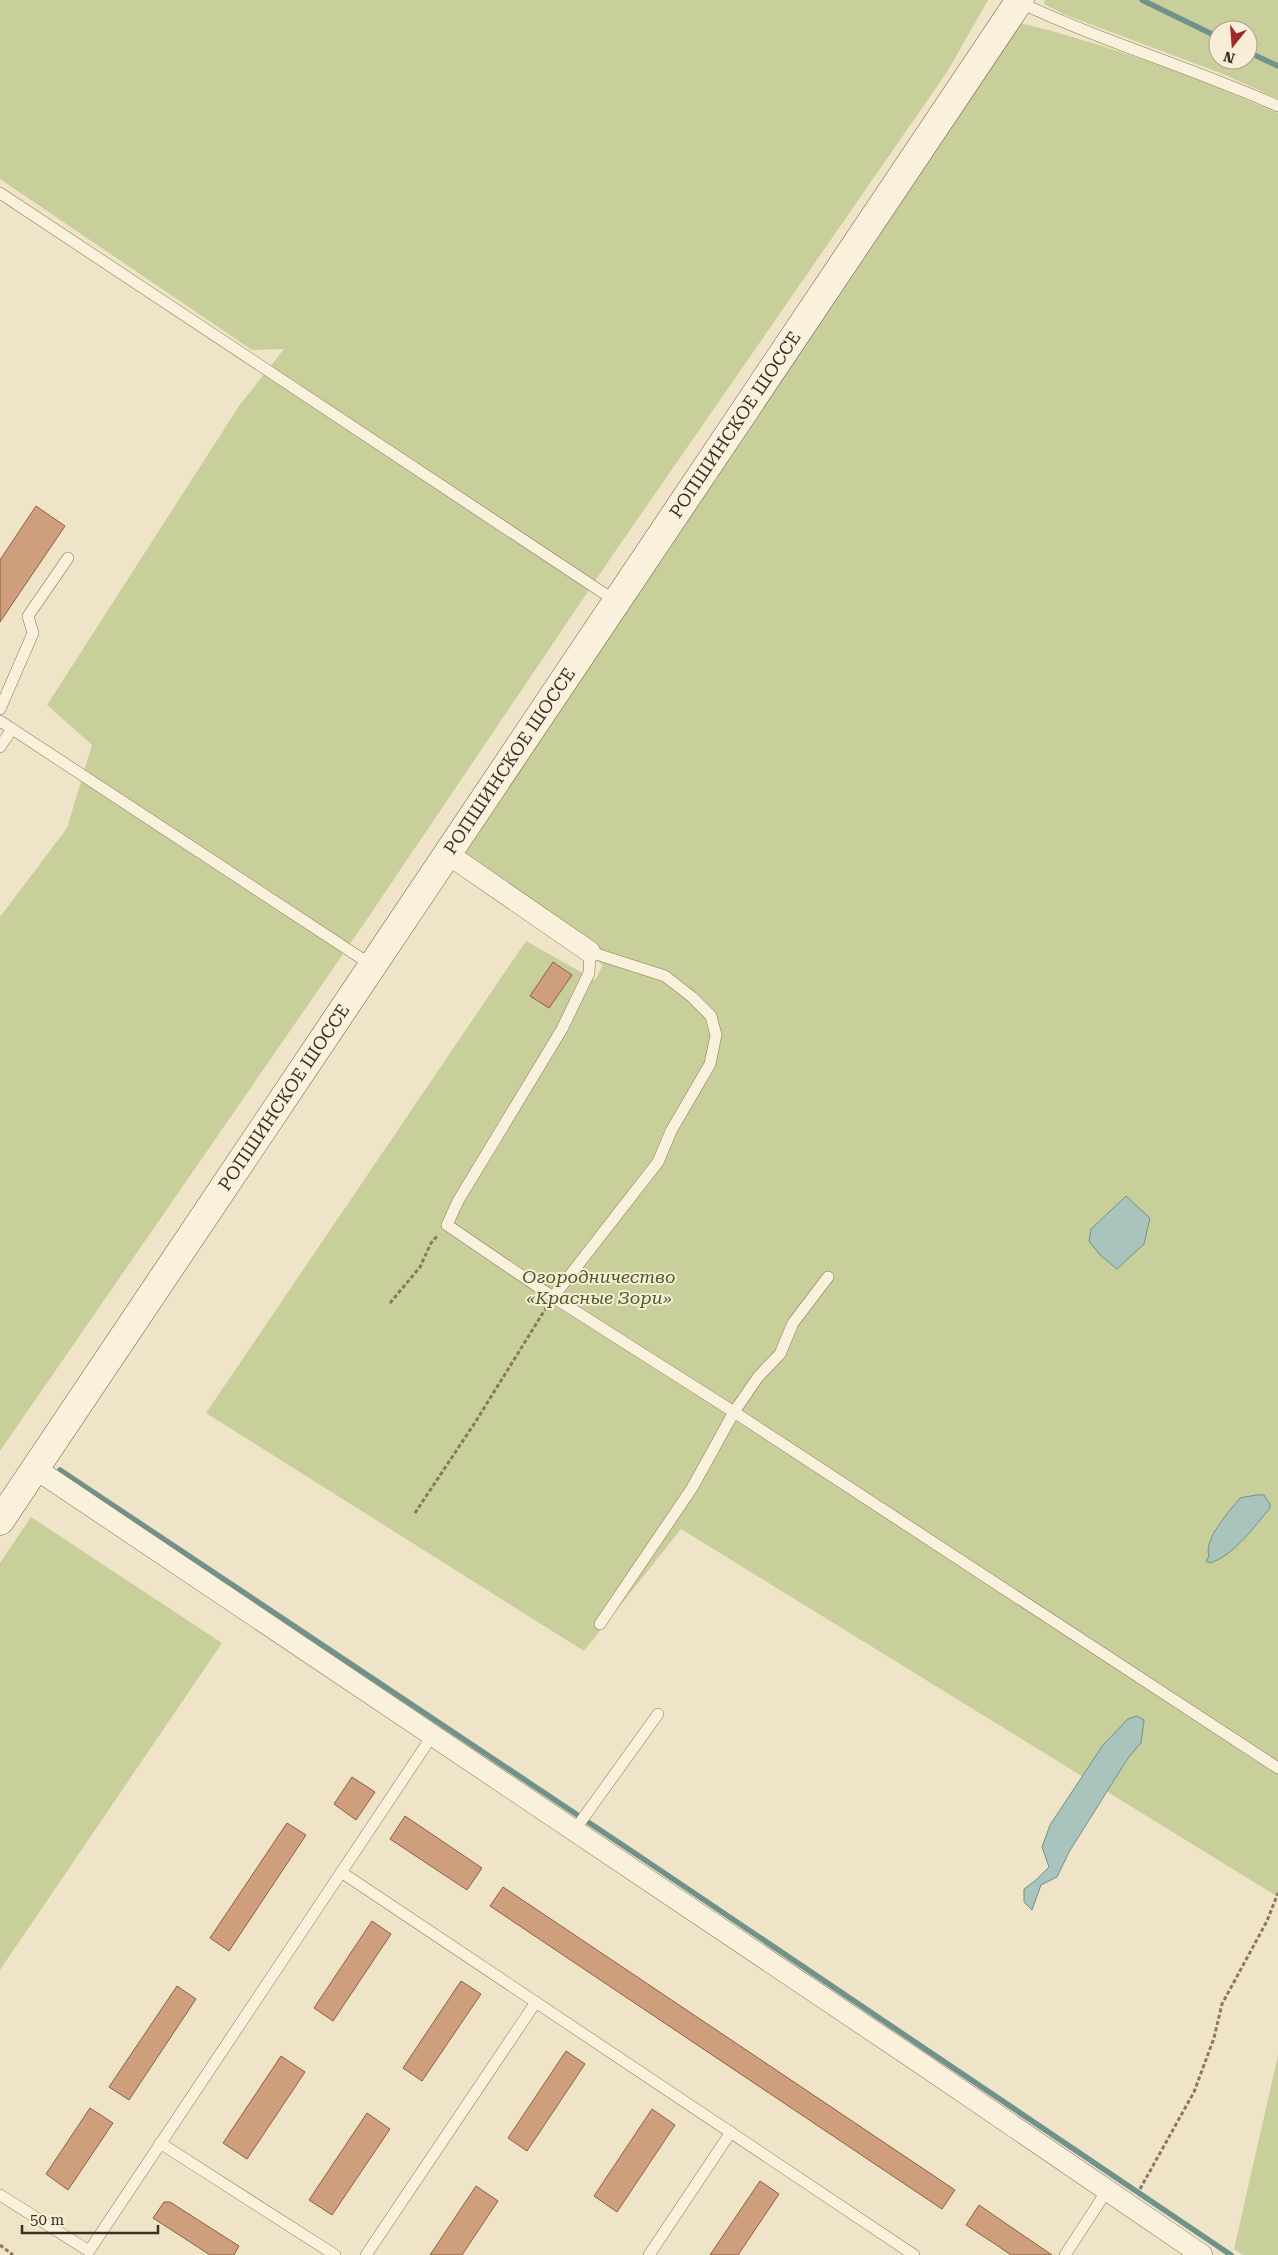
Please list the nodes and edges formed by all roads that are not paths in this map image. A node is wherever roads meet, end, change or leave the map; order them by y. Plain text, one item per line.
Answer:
1 (1020, 1) edge
2 (1278, 106) edge
3 (0, 193) edge
4 (68, 558) dead end
5 (617, 602) junction
6 (0, 709) edge
7 (0, 721) edge
8 (12, 729) junction
9 (0, 746) edge
10 (448, 854) junction
11 (590, 952) junction
12 (373, 966) junction
13 (828, 1277) dead end
14 (553, 1297) junction
15 (734, 1412) junction
16 (36, 1469) junction
17 (0, 1522) edge
18 (600, 1624) dead end
19 (658, 1714) dead end
20 (432, 1736) junction
21 (1278, 1768) edge
22 (574, 1831) junction
23 (341, 1872) junction
24 (536, 2002) junction
25 (731, 2132) junction
26 (160, 2143) junction
27 (1108, 2189) junction
28 (0, 2195) edge
29 (335, 2255) edge
30 (366, 2255) edge
31 (649, 2255) edge
32 (914, 2255) edge
33 (1066, 2255) edge
34 (1202, 2255) edge

1 - 2 lane
1 - 5 main road, РОПШИНСКОЕ ШОССЕ
3 - 5 lane
4 - 6 lane
5 - 10 main road, РОПШИНСКОЕ ШОССЕ
7 - 8 lane
8 - 9 lane
8 - 12 lane
10 - 11 street
10 - 12 main road, РОПШИНСКОЕ ШОССЕ
11 - 14 lane
11 - 14 lane
12 - 16 main road, РОПШИНСКОЕ ШОССЕ
13 - 15 lane
14 - 15 lane
15 - 18 lane
15 - 21 lane
16 - 17 main road, РОПШИНСКОЕ ШОССЕ
16 - 20 street
19 - 22 lane
20 - 22 street
20 - 23 lane
22 - 27 street
23 - 24 lane
23 - 26 lane
24 - 25 lane
24 - 30 lane
25 - 31 lane
25 - 32 lane
26 - 28 lane
26 - 29 lane
27 - 33 lane
27 - 34 street

